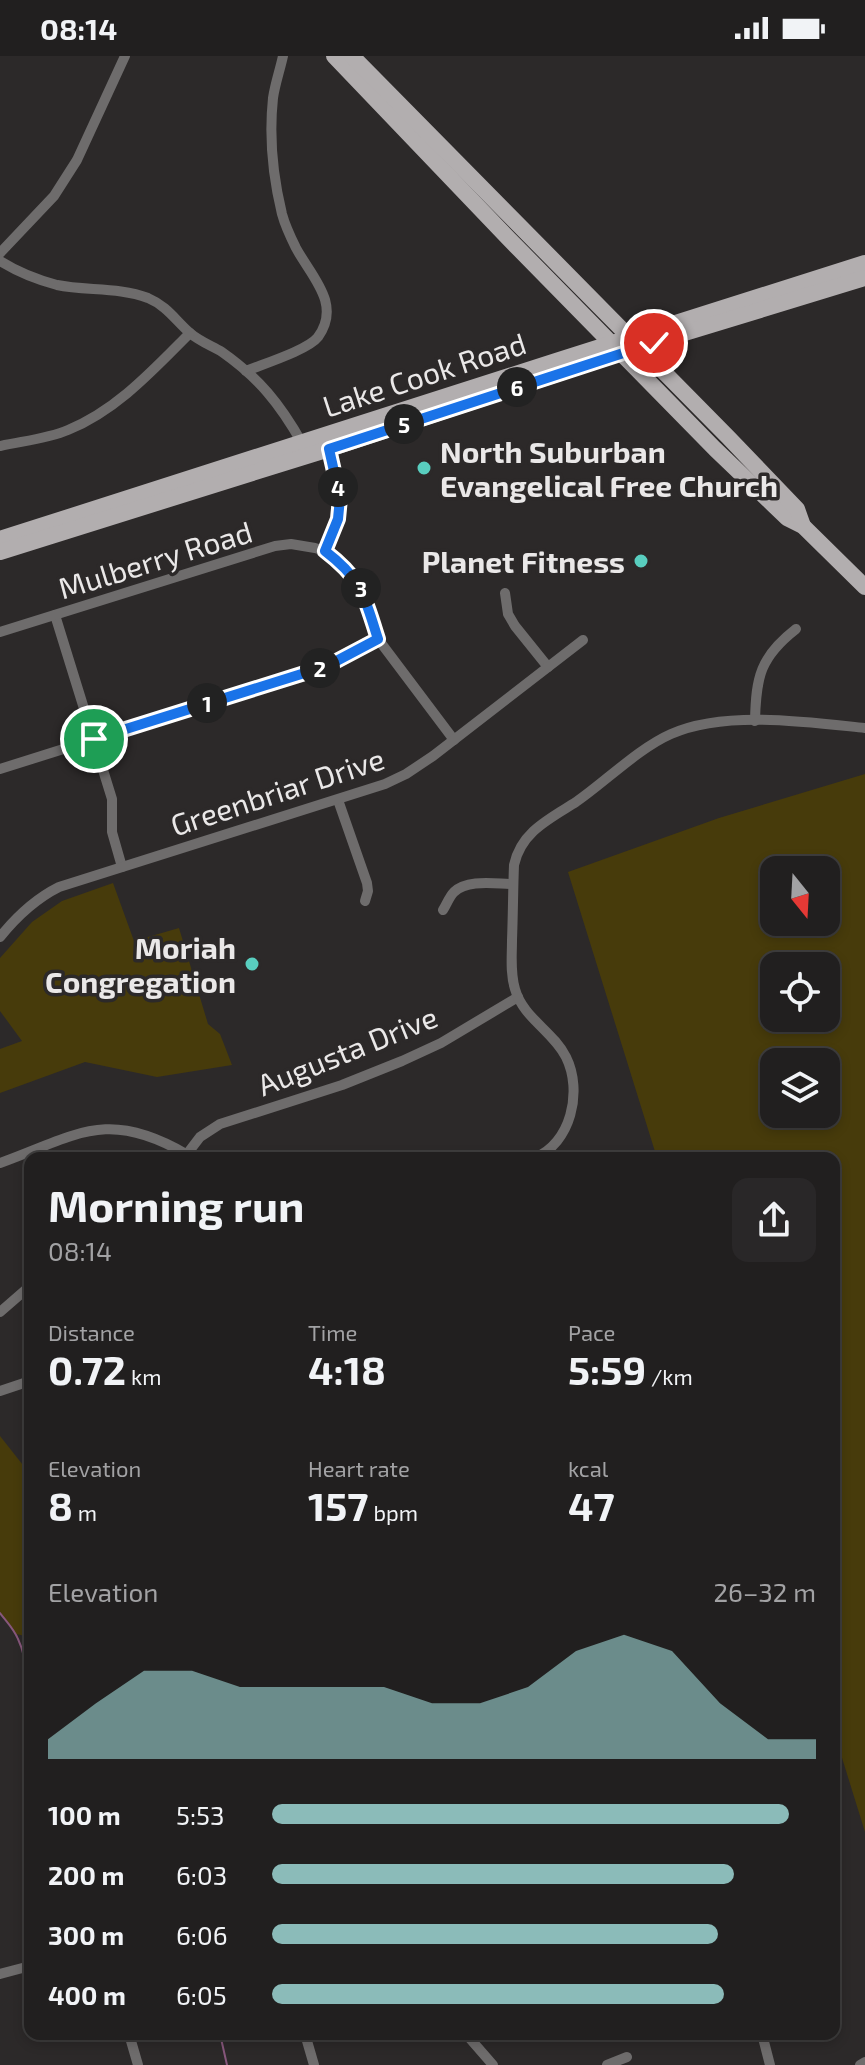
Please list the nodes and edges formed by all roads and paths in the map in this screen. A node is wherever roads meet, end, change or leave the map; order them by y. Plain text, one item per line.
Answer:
1 (125, 56) edge
2 (283, 56) edge
3 (334, 56) edge
4 (352, 56) edge
5 (0, 253) edge
6 (0, 261) edge
7 (865, 263) edge
8 (865, 278) edge
9 (190, 333) junction
10 (634, 342) junction
11 (616, 348) junction
12 (246, 371) junction
13 (327, 442) junction
14 (302, 443) junction
15 (0, 446) edge
16 (803, 526) junction
17 (0, 539) edge
18 (325, 551) junction
19 (0, 552) edge
20 (865, 587) edge
21 (505, 593) dead end
22 (55, 615) junction
23 (796, 629) dead end
24 (0, 632) edge
25 (378, 639) junction
26 (583, 640) dead end
27 (548, 667) junction
28 (755, 721) junction
29 (865, 728) edge
30 (94, 739) junction
31 (454, 740) junction
32 (0, 769) edge
33 (338, 800) junction
34 (122, 867) junction
35 (513, 884) junction
36 (365, 901) dead end
37 (443, 910) dead end
38 (0, 937) edge
39 (518, 997) junction
40 (29, 1152) edge
41 (188, 1152) edge
42 (546, 1152) edge
43 (24, 1154) edge
44 (0, 1163) edge
45 (24, 1291) edge
46 (0, 1312) edge
47 (24, 1383) edge
48 (0, 1391) edge
49 (24, 1968) edge
50 (0, 1974) edge
51 (131, 2040) edge
52 (307, 2040) edge
53 (471, 2040) edge
54 (764, 2040) edge
55 (627, 2057) dead end
56 (138, 2065) edge
57 (314, 2065) edge
58 (493, 2065) edge
59 (607, 2065) edge
60 (770, 2065) edge

1 - 5 street
2 - 12 street
3 - 11 main road
4 - 10 main road
6 - 9 street
7 - 10 main road, Lake Cook Road
8 - 10 main road, Lake Cook Road
9 - 12 street
9 - 15 street
10 - 11 main road, Lake Cook Road
10 - 16 main road
11 - 13 main road, Lake Cook Road
11 - 16 main road
12 - 14 street
13 - 14 main road, Lake Cook Road
13 - 18 street
13 - 19 main road, Lake Cook Road
14 - 17 main road, Lake Cook Road
16 - 20 main road
18 - 22 street, Mulberry Road
18 - 25 street
21 - 27 street
22 - 24 street, Mulberry Road
22 - 30 street
23 - 28 street
25 - 30 street
25 - 31 street
26 - 27 street, Greenbriar Drive
27 - 31 street, Greenbriar Drive
28 - 29 street
28 - 35 street
30 - 32 street
30 - 34 street
31 - 33 street, Greenbriar Drive
33 - 34 street, Greenbriar Drive
33 - 36 street
34 - 38 street, Greenbriar Drive
35 - 37 street
35 - 39 street
39 - 41 street, Augusta Drive
39 - 42 street
40 - 41 street
43 - 44 street
45 - 46 street
47 - 48 street
49 - 50 street
51 - 56 street
52 - 57 street
53 - 58 street
54 - 60 street
55 - 59 street

